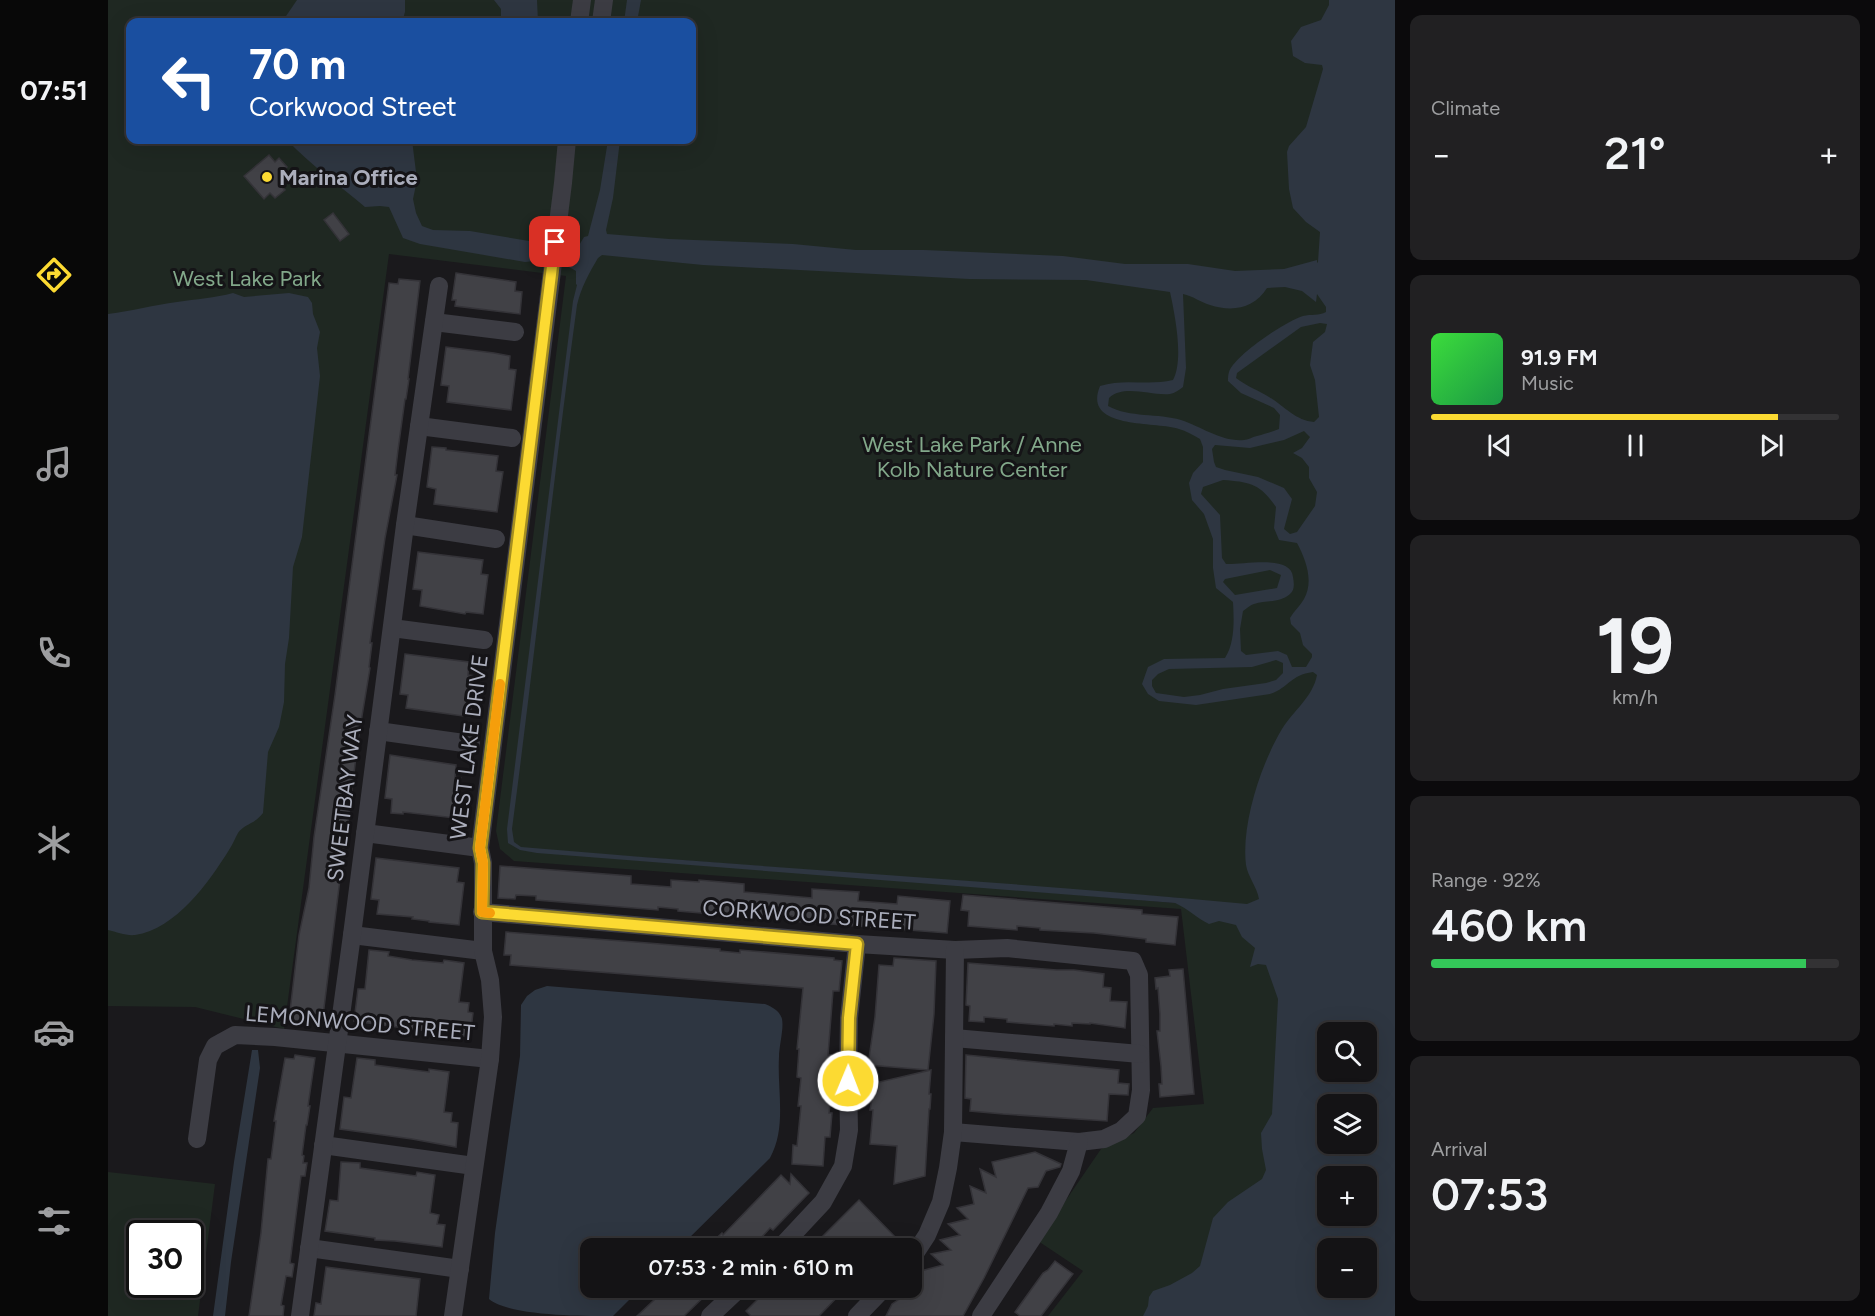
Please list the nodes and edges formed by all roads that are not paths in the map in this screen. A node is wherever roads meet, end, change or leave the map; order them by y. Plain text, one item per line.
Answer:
1 (582, 0) edge
2 (604, 0) edge
3 (580, 18) edge
4 (602, 18) edge
5 (567, 144) edge
6 (574, 144) edge
7 (563, 183) junction
8 (439, 286) dead end
9 (434, 322) junction
10 (515, 332) dead end
11 (419, 426) junction
12 (512, 438) dead end
13 (405, 525) junction
14 (496, 539) dead end
15 (392, 628) junction
16 (484, 640) dead end
17 (378, 731) junction
18 (471, 744) dead end
19 (365, 833) junction
20 (480, 848) junction
21 (482, 912) junction
22 (352, 935) junction
23 (857, 944) junction
24 (955, 950) junction
25 (483, 951) junction
26 (954, 1038) junction
27 (338, 1043) junction
28 (1140, 1054) junction
29 (490, 1059) junction
30 (952, 1132) junction
31 (197, 1139) dead end
32 (1079, 1142) junction
33 (323, 1145) junction
34 (474, 1166) junction
35 (790, 1238) edge
36 (922, 1243) edge
37 (309, 1248) junction
38 (460, 1269) junction
39 (729, 1298) edge
40 (874, 1298) edge
41 (300, 1316) edge
42 (453, 1316) edge
43 (710, 1316) edge
44 (857, 1316) edge
45 (981, 1316) edge

1 - 3 street
2 - 4 street
5 - 7 street, WEST LAKE DRIVE
6 - 7 street, WEST LAKE DRIVE
7 - 20 street, WEST LAKE DRIVE
8 - 9 street, SWEETBAY WAY
9 - 10 street
9 - 11 street, SWEETBAY WAY
11 - 12 street
11 - 13 street, SWEETBAY WAY
13 - 14 street
13 - 15 street, SWEETBAY WAY
15 - 16 street
15 - 17 street, SWEETBAY WAY
17 - 18 street
17 - 19 street, SWEETBAY WAY
19 - 20 street
19 - 22 street, SWEETBAY WAY
20 - 21 street, WEST LAKE DRIVE
21 - 23 street, CORKWOOD STREET
21 - 25 street, WEST LAKE DRIVE
22 - 25 street
22 - 27 street, SWEETBAY WAY
23 - 24 street, CORKWOOD STREET
23 - 35 street
24 - 26 street
24 - 28 street, CORKWOOD STREET
25 - 29 street, WEST LAKE DRIVE
26 - 28 street
26 - 30 street
27 - 29 street, LEMONWOOD STREET
27 - 31 street, LEMONWOOD STREET
27 - 33 street, SWEETBAY WAY
28 - 32 street
29 - 34 street, WEST LAKE DRIVE
30 - 32 street
30 - 36 street
32 - 45 street
33 - 34 street
33 - 37 street, SWEETBAY WAY
34 - 38 street, WEST LAKE DRIVE
37 - 38 street
37 - 41 street, SWEETBAY WAY
38 - 42 street, WEST LAKE DRIVE
39 - 43 street
40 - 44 street

